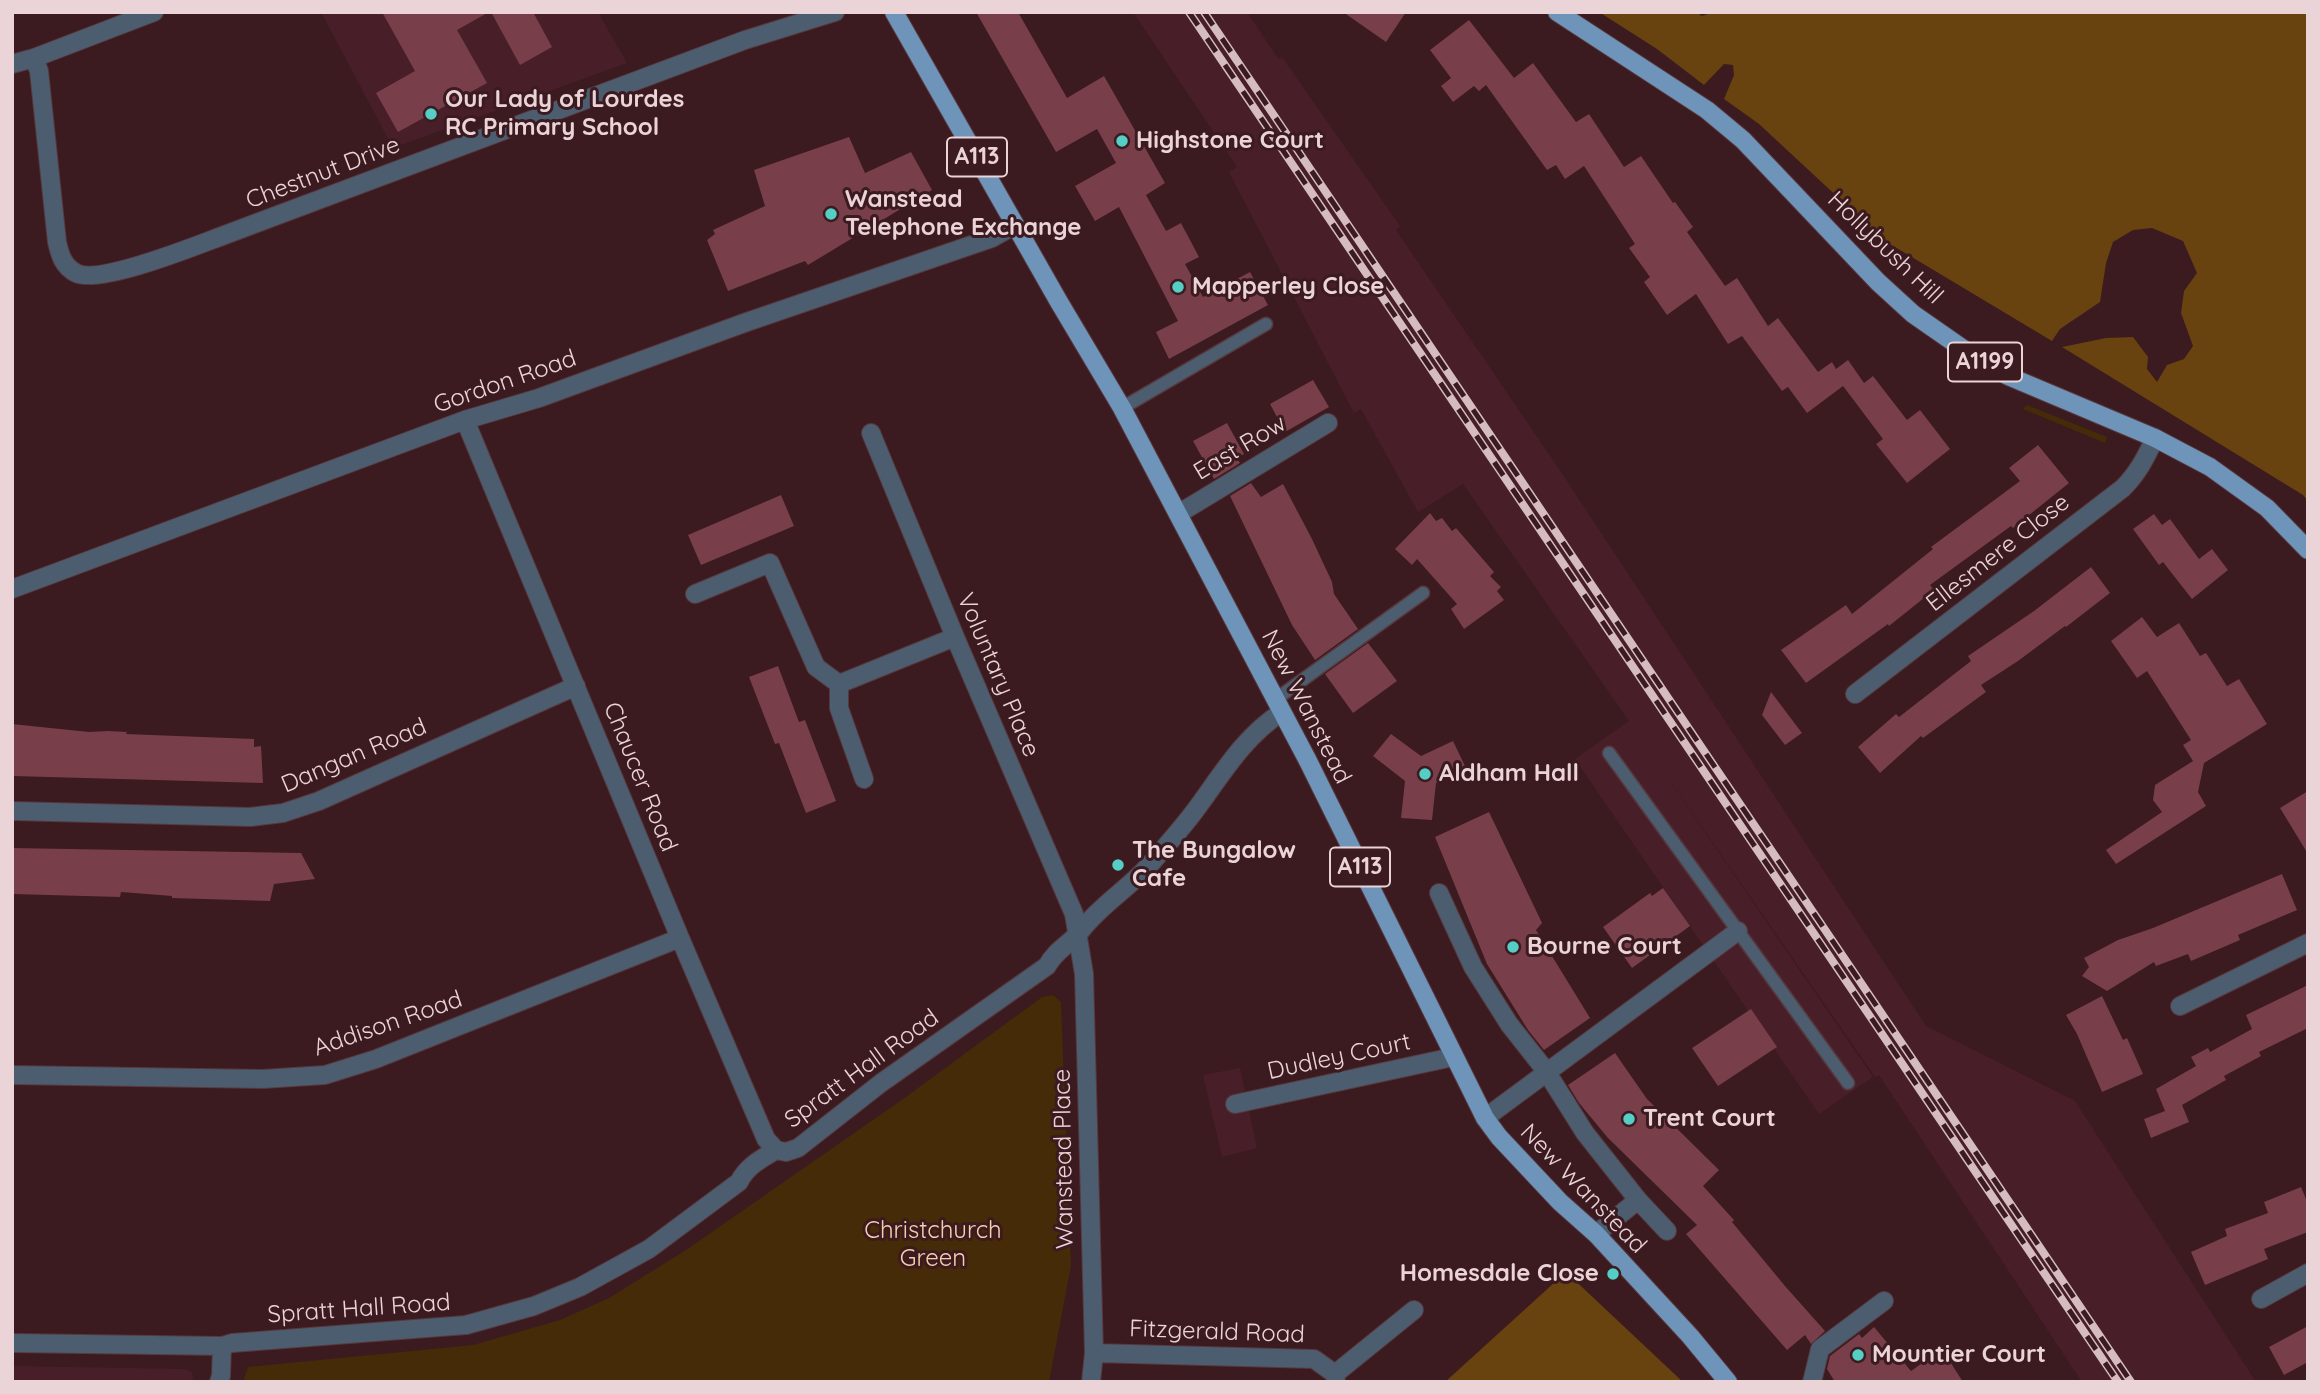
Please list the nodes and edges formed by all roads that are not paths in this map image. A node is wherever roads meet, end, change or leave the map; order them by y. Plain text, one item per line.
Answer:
1 (154, 12) edge
2 (835, 12) edge
3 (894, 12) edge
4 (1557, 12) edge
5 (34, 58) junction
6 (12, 64) edge
7 (1015, 225) junction
8 (1266, 324) dead end
9 (1122, 408) junction
10 (465, 420) junction
11 (1328, 423) dead end
12 (872, 433) dead end
13 (2155, 438) junction
14 (1178, 514) junction
15 (2308, 550) edge
16 (12, 589) edge
17 (1423, 593) dead end
18 (695, 594) dead end
19 (955, 637) junction
20 (839, 684) junction
21 (576, 686) junction
22 (1856, 694) dead end
23 (1279, 706) junction
24 (1609, 752) dead end
25 (864, 779) dead end
26 (12, 811) edge
27 (1439, 893) dead end
28 (1738, 931) junction
29 (1078, 935) junction
30 (680, 939) junction
31 (2308, 943) edge
32 (2180, 1006) dead end
33 (1453, 1058) junction
34 (1546, 1071) junction
35 (12, 1075) edge
36 (1848, 1083) dead end
37 (1235, 1104) dead end
38 (1485, 1118) junction
39 (776, 1150) junction
40 (1638, 1200) junction
41 (1667, 1230) dead end
42 (1596, 1234) junction
43 (2308, 1273) edge
44 (2261, 1299) dead end
45 (1884, 1301) dead end
46 (1414, 1310) dead end
47 (12, 1343) edge
48 (222, 1346) junction
49 (1094, 1353) junction
50 (1335, 1378) edge
51 (219, 1382) edge
52 (1091, 1382) edge
53 (1728, 1382) edge
54 (1812, 1382) edge

1 - 5 street
2 - 5 street, Chestnut Drive
3 - 7 main road, New Wanstead / A113
4 - 13 main road, Hollybush Hill / A1199
5 - 6 street
7 - 9 main road, New Wanstead / A113
7 - 10 street, Gordon Road
8 - 9 lane
9 - 14 main road, New Wanstead / A113
10 - 16 street, Gordon Road
10 - 21 street, Chaucer Road
11 - 14 street, East Row
12 - 19 street, Voluntary Place
13 - 15 main road, Hollybush Hill / A1199
13 - 22 street, Ellesmere Close
14 - 23 main road, New Wanstead / A113
17 - 23 lane
18 - 20 street
19 - 20 street
19 - 29 street, Voluntary Place
20 - 25 street
21 - 26 street, Dangan Road
21 - 30 street, Chaucer Road
23 - 29 street, Spratt Hall Road
23 - 33 main road, New Wanstead / A113
24 - 28 lane
27 - 34 street
28 - 34 street
28 - 36 lane
29 - 39 street, Spratt Hall Road
29 - 49 street, Wanstead Place
30 - 35 street, Addison Road
30 - 39 street, Chaucer Road
31 - 32 street
33 - 37 street, Dudley Court
33 - 38 main road, New Wanstead / A113
34 - 38 street
34 - 40 street
38 - 42 main road, New Wanstead / A113
39 - 48 street, Spratt Hall Road
40 - 41 street
40 - 42 street
42 - 53 main road, New Wanstead / A113
43 - 44 street
45 - 54 street
46 - 50 street, Fitzgerald Road
47 - 48 street, Spratt Hall Road
48 - 51 street
49 - 50 street, Fitzgerald Road
49 - 52 street, Wanstead Place

